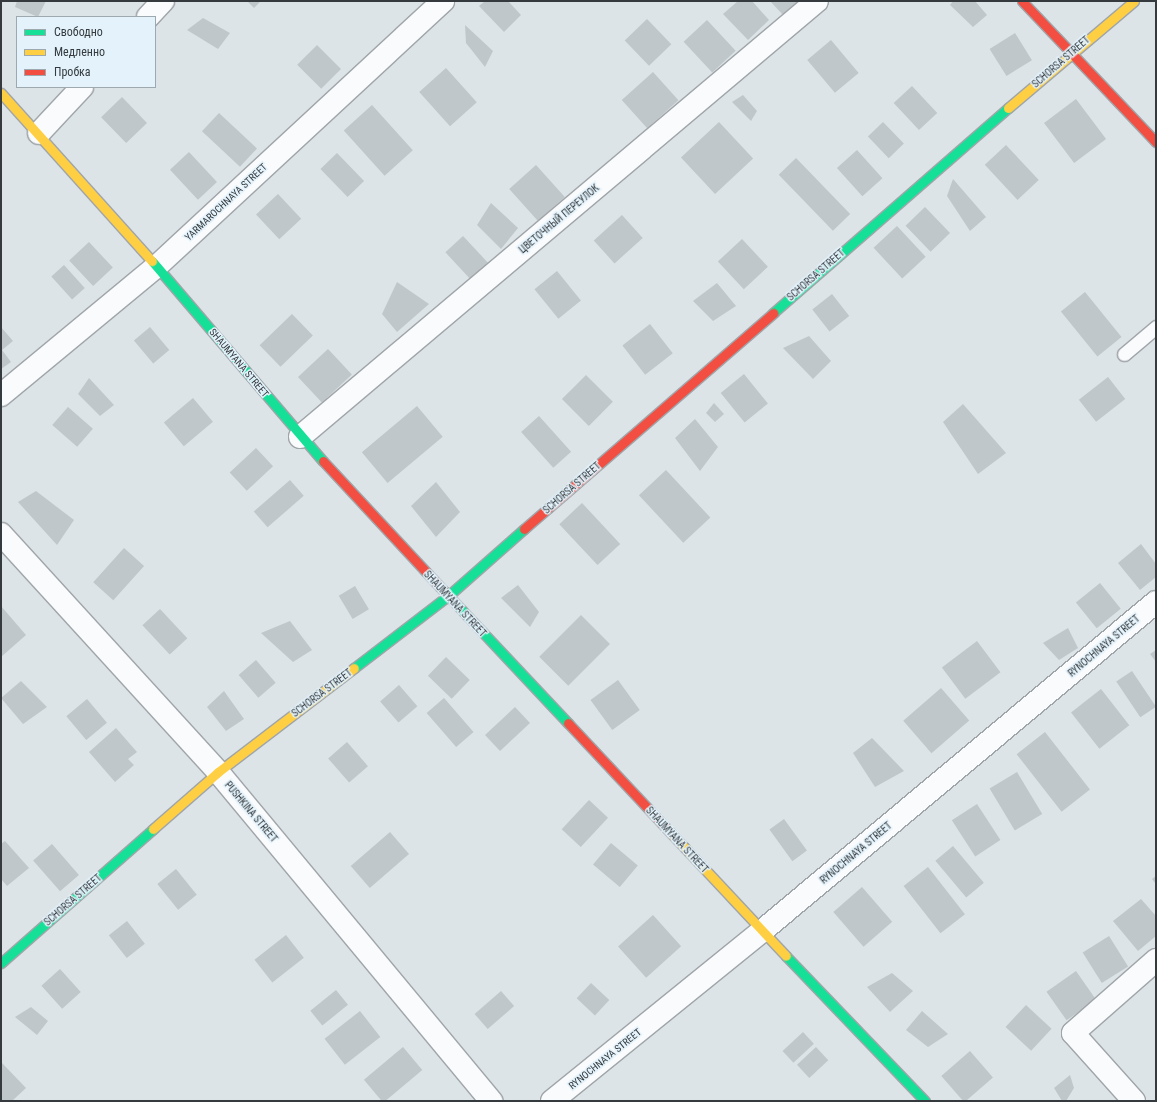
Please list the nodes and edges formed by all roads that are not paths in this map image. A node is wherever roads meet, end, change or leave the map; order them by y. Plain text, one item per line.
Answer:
1 (163, 1) edge
2 (443, 1) edge
3 (817, 1) edge
4 (1022, 1) edge
5 (1134, 1) edge
6 (149, 16) edge
7 (1072, 52) junction
8 (81, 88) edge
9 (1, 93) edge
10 (39, 133) junction
11 (1156, 142) edge
12 (157, 266) junction
13 (1156, 327) edge
14 (1124, 354) dead end
15 (1, 395) edge
16 (300, 437) junction
17 (1, 534) edge
18 (448, 596) junction
19 (1156, 602) edge
20 (218, 772) junction
21 (762, 931) junction
22 (1156, 960) edge
23 (1, 963) edge
24 (491, 1101) edge
25 (552, 1101) edge
26 (925, 1101) edge
27 (1134, 1101) edge

1 - 6 street
2 - 12 street, YARMAROCHNAYA STREET
3 - 16 street, ЦВЕТОЧНЫЙ ПЕРЕУЛОК
4 - 7 street
5 - 7 street, SCHORSA STREET
7 - 11 street
7 - 18 street, SCHORSA STREET
8 - 10 street
9 - 10 street, SHAUMYANA STREET
10 - 12 street, SHAUMYANA STREET
12 - 15 street, YARMAROCHNAYA STREET
12 - 16 street, SHAUMYANA STREET
13 - 14 lane
16 - 18 street, SHAUMYANA STREET
17 - 20 street, PUSHKINA STREET
18 - 20 street, SCHORSA STREET
18 - 21 street, SHAUMYANA STREET
19 - 21 street, RYNOCHNAYA STREET
20 - 23 street, SCHORSA STREET
20 - 24 street, PUSHKINA STREET
21 - 25 street, RYNOCHNAYA STREET
21 - 26 street, SHAUMYANA STREET
22 - 27 street

